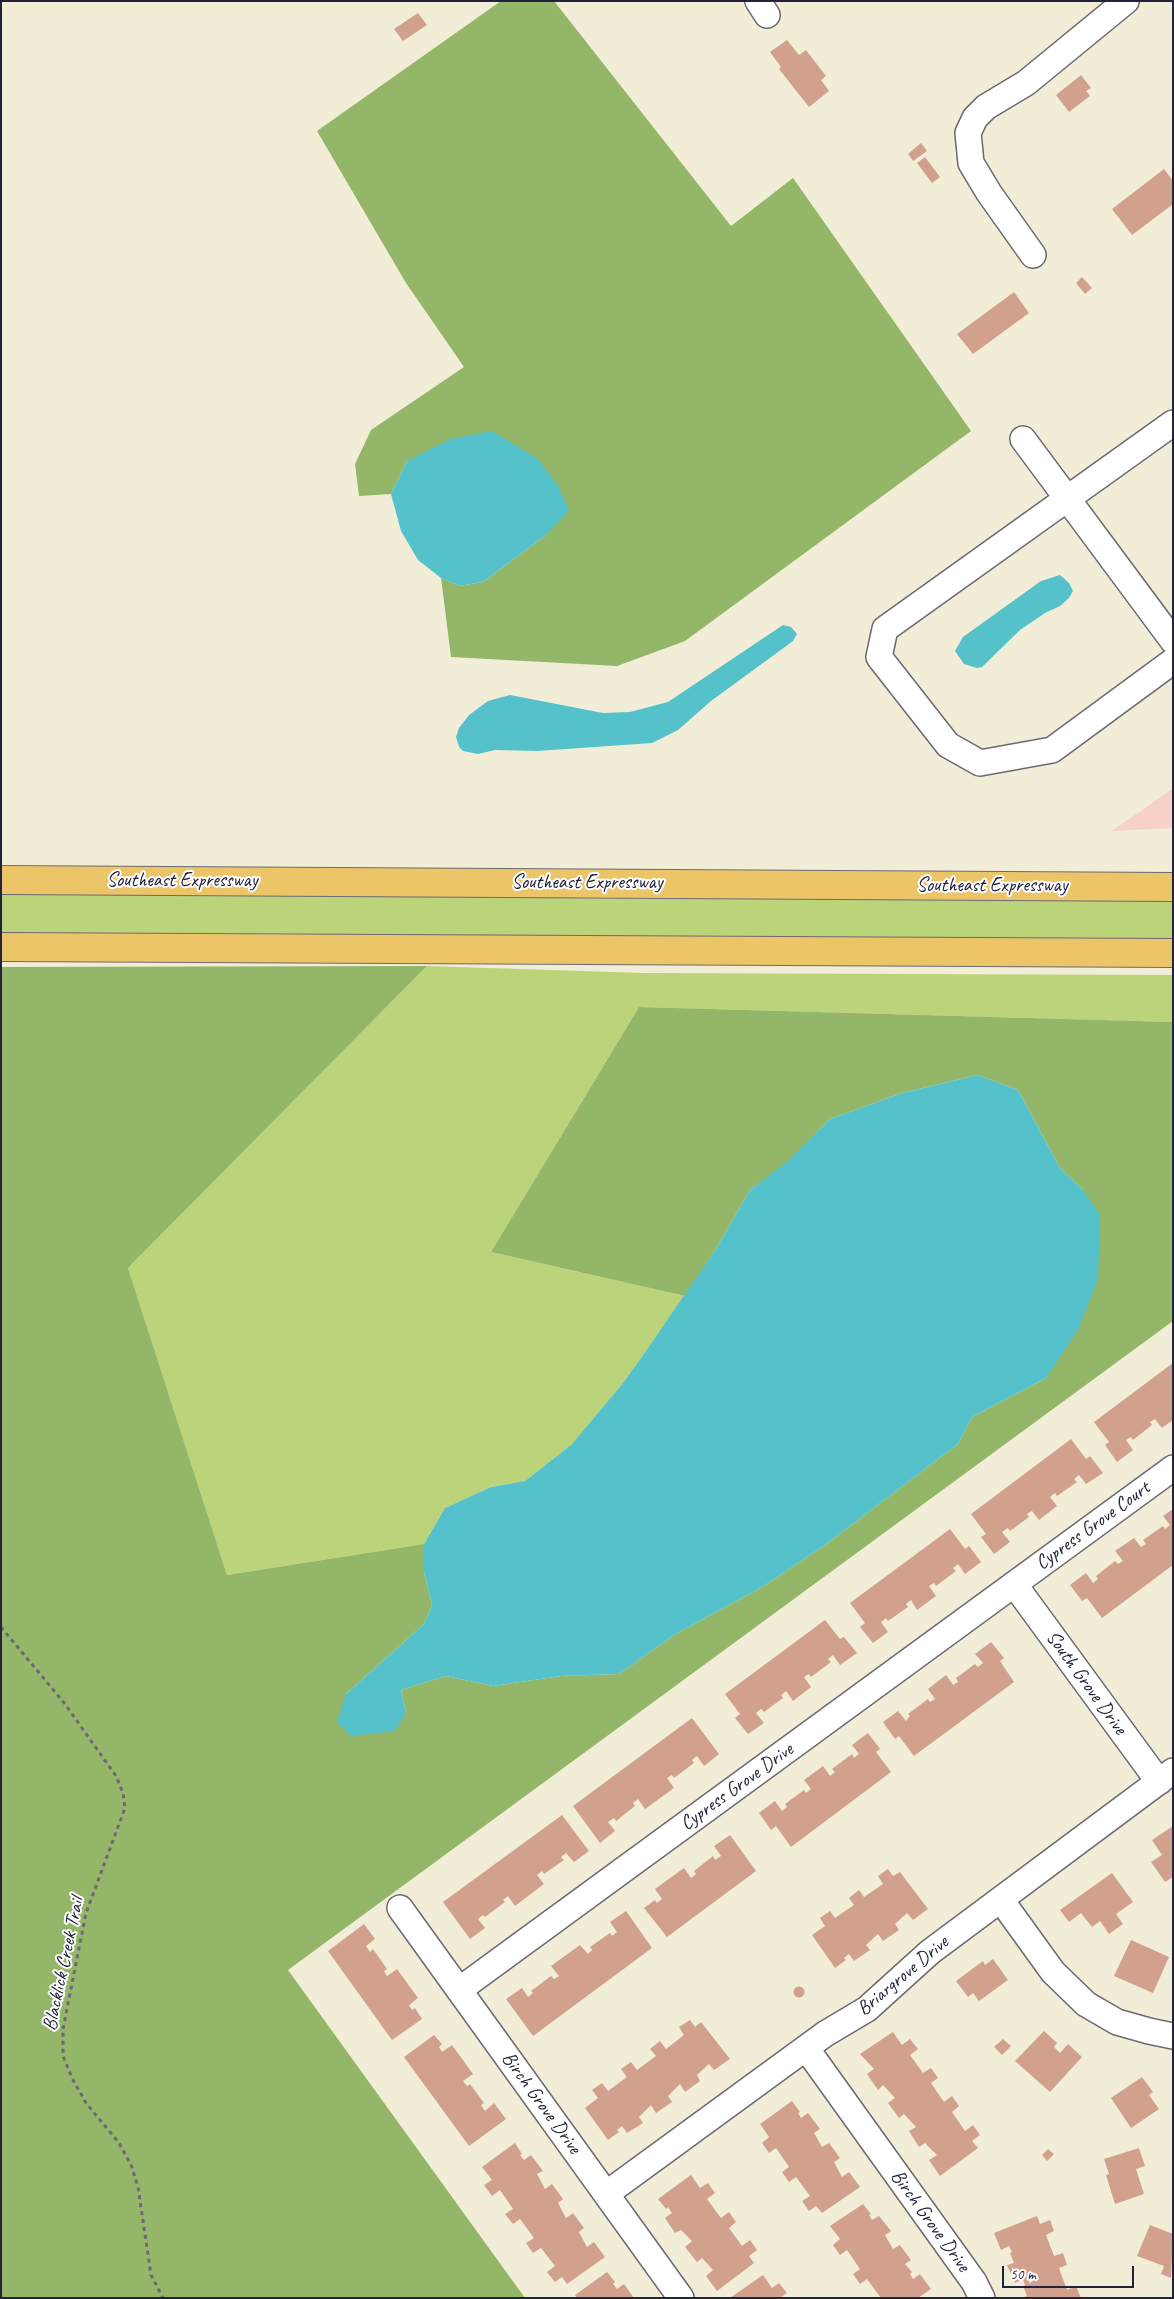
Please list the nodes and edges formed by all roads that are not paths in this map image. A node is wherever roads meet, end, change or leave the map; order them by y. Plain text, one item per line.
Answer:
1 (1126, 1) edge
2 (1033, 255) dead end
3 (1173, 423) edge
4 (1022, 439) dead end
5 (1068, 498) junction
6 (1173, 641) edge
7 (1173, 661) edge
8 (1, 880) edge
9 (1173, 887) edge
10 (1, 947) edge
11 (1173, 953) edge
12 (1173, 1468) edge
13 (1014, 1584) junction
14 (1166, 1777) edge
15 (1001, 1900) junction
16 (400, 1908) dead end
17 (460, 1990) junction
18 (1173, 2036) edge
19 (806, 2048) junction
20 (606, 2194) junction
21 (681, 2298) edge
22 (982, 2298) edge

1 - 2 street
3 - 5 street
4 - 5 street
5 - 6 street
5 - 7 street
8 - 9 highway, Southeast Expressway
10 - 11 highway
12 - 13 street, Cypress Grove Court
13 - 14 street, South Grove Drive
13 - 17 street, Cypress Grove Drive
14 - 15 street, Briargrove Drive
15 - 18 street
15 - 19 street, Briargrove Drive
16 - 17 street, Birch Grove Drive
17 - 20 street, Birch Grove Drive
19 - 20 street, Briargrove Drive
19 - 22 street, Birch Grove Drive
20 - 21 street, Birch Grove Drive

